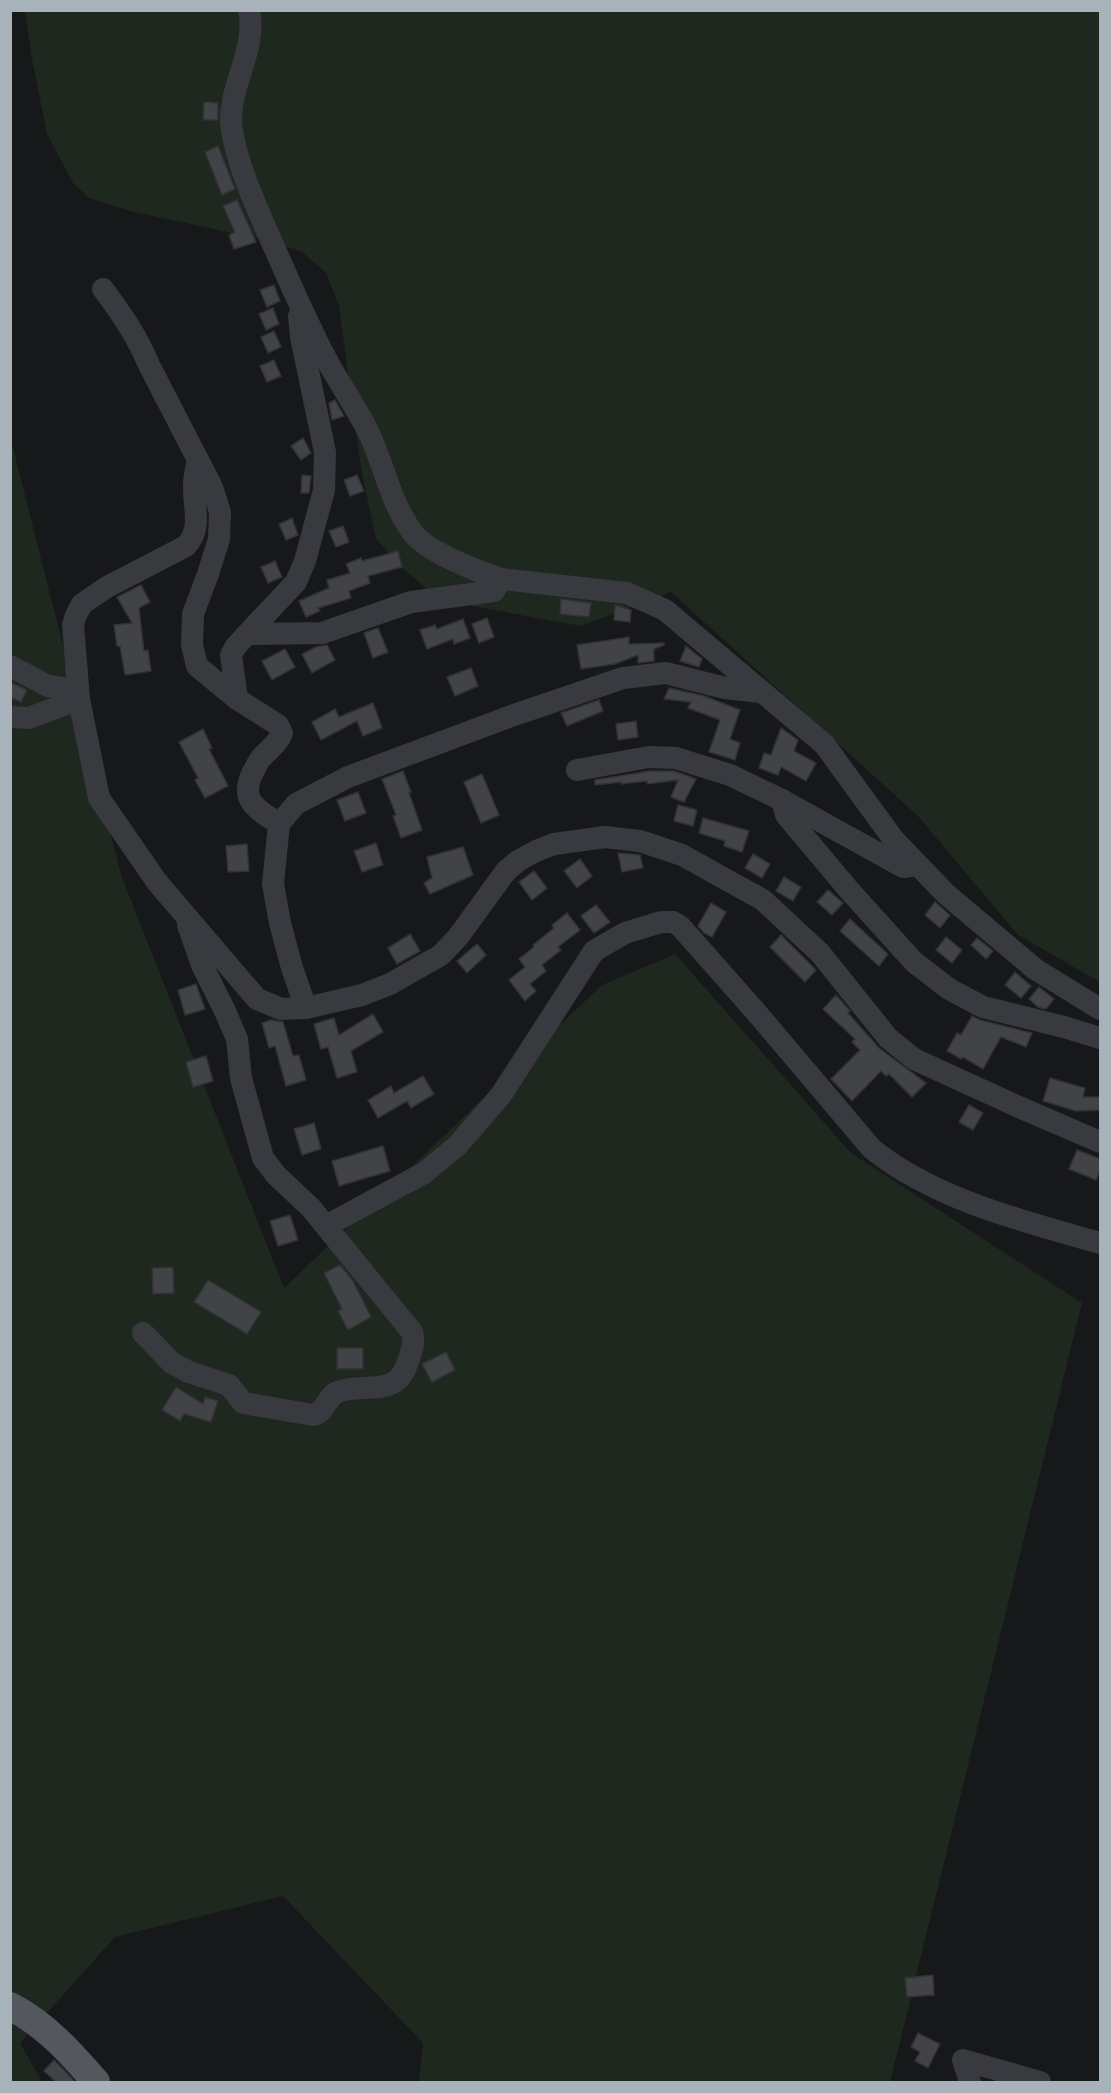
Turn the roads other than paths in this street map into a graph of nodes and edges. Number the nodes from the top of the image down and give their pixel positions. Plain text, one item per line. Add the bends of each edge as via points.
1 (249, 10) edge
2 (103, 289) dead end
3 (298, 302) junction
4 (198, 460) junction
5 (501, 579) junction
6 (248, 634) junction
7 (10, 666) edge
8 (760, 692) junction
9 (79, 695) junction
10 (237, 699) junction
11 (10, 717) edge
12 (577, 770) dead end
13 (782, 800) junction
14 (279, 824) junction
15 (917, 865) junction
16 (185, 915) junction
17 (306, 1008) junction
18 (1101, 1009) edge
19 (1101, 1038) edge
20 (1101, 1142) edge
21 (326, 1226) junction
22 (1101, 1243) edge
23 (143, 1333) dead end
24 (10, 2006) edge
25 (96, 2082) edge
26 (970, 2082) edge
27 (1040, 2082) edge

1 - 3 street via 249,45 231,111 232,130 258,211
2 - 4 street via 141,344
3 - 5 street via 367,429 414,535 434,549
3 - 6 street via 301,337 324,452 324,490 296,582
4 - 9 street via 194,538 186,546 107,587 82,604 76,615 73,625
4 - 10 street via 220,512 219,539 193,614 192,645 197,666
5 - 6 street via 494,591 411,602 322,633
5 - 8 street via 627,593 665,610
6 - 10 street via 231,655
7 - 9 street via 48,686
8 - 14 street via 725,688 666,673 623,678 348,777 296,804
8 - 15 street via 824,744 894,840
9 - 11 street via 29,718
9 - 16 street via 99,798 157,882
10 - 14 street via 278,725 282,733 260,760 248,784 248,797 254,806
12 - 13 street via 649,758 676,758 730,775
13 - 15 street via 903,867
13 - 19 street via 786,815 849,890 914,962 949,989 983,1007
14 - 17 street via 273,884 280,923
15 - 18 street via 1035,969
16 - 17 street via 258,999 281,1009
16 - 21 street via 202,965 237,1040 241,1078 263,1158
17 - 20 street via 362,995 441,955 506,871 536,851 554,844 605,837 639,841 682,855 763,900 820,952 888,1038 914,1059
21 - 22 street via 423,1173 457,1146 501,1095 594,951 625,933 673,922 756,1012 872,1149 893,1166 1006,1215
21 - 23 street via 412,1332 413,1346 405,1374 395,1383 339,1392 313,1415 249,1405 229,1385 172,1363
24 - 25 main road via 53,2034
26 - 27 street via 963,2060

